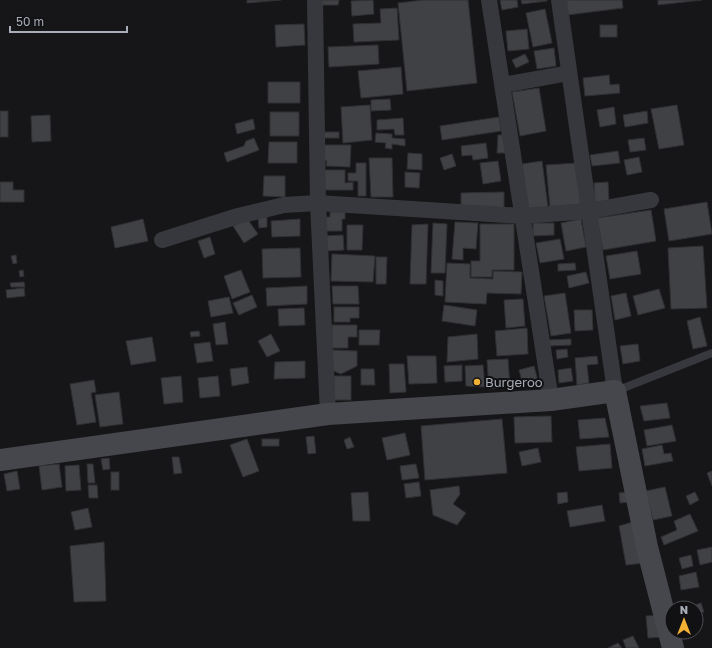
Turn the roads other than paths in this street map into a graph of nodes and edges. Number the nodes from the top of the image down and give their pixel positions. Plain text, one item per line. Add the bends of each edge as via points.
1 (315, 0) edge
2 (489, 0) edge
3 (559, 0) edge
4 (569, 73) junction
5 (503, 85) junction
6 (652, 200) dead end
7 (318, 203) junction
8 (588, 211) junction
9 (522, 216) junction
10 (162, 240) dead end
11 (712, 353) edge
12 (615, 391) junction
13 (551, 400) junction
14 (328, 414) junction
15 (0, 460) edge
16 (673, 648) edge

1 - 7 street
2 - 5 street
3 - 4 street
4 - 5 street
4 - 8 street
5 - 9 street
6 - 8 street
7 - 9 street
7 - 10 street via 284,205 238,216
7 - 14 street
8 - 9 street
8 - 12 street
9 - 13 street
11 - 12 lane
12 - 13 main road
12 - 16 main road via 647,547
13 - 14 main road
14 - 15 main road

